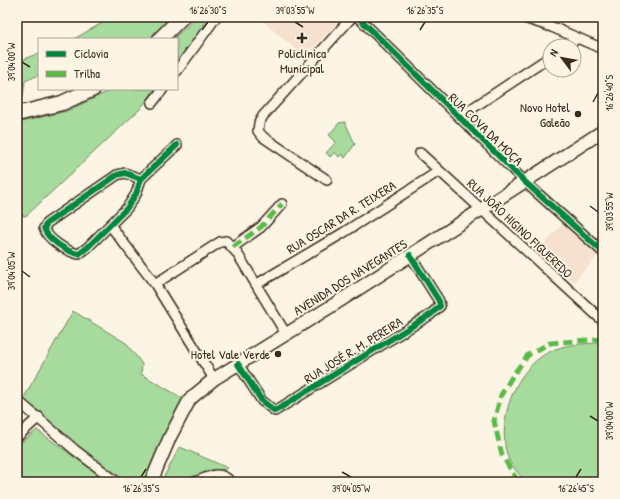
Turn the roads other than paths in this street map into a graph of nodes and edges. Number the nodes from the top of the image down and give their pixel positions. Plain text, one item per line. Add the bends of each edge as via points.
1 (182, 17) edge
2 (216, 17) edge
3 (352, 17) edge
4 (358, 17) edge
5 (521, 17) edge
6 (161, 38) edge
7 (578, 38) edge
8 (582, 40) edge
9 (603, 49) edge
10 (542, 62) edge
11 (178, 70) edge
12 (91, 90) edge
13 (162, 90) edge
14 (152, 103) dead end
15 (17, 114) edge
16 (459, 117) junction
17 (603, 131) edge
18 (177, 145) dead end
19 (420, 153) dead end
20 (439, 171) junction
21 (141, 179) junction
22 (327, 180) dead end
23 (525, 182) junction
24 (282, 204) dead end
25 (480, 209) junction
26 (110, 225) junction
27 (233, 247) junction
28 (603, 252) edge
29 (410, 256) junction
30 (155, 284) junction
31 (257, 284) junction
32 (603, 321) edge
33 (286, 334) junction
34 (238, 364) junction
35 (214, 379) junction
36 (17, 400) edge
37 (38, 417) junction
38 (17, 437) edge
39 (117, 482) edge
40 (151, 482) edge
41 (195, 482) edge
42 (231, 482) edge

1 - 6 main road
2 - 11 street
3 - 22 street via 259,123 258,131 263,137
4 - 16 street, RUA COVA DA MOÇA
5 - 7 street
8 - 9 street
10 - 16 street
12 - 15 main road via 62,103
13 - 14 street
16 - 23 street, RUA COVA DA MOÇA
17 - 23 main road, AVENIDA DOS NAVEGANTES
18 - 21 street
19 - 20 street, RUA JOÃO HIGINO FIGUEREDO
20 - 25 street, RUA JOÃO HIGINO FIGUEREDO
20 - 31 street, RUA OSCAR DA R. TEIXERA via 343,233
21 - 26 street via 136,194 127,208
21 - 26 street via 125,173 117,175 50,221 44,228 62,247 79,254
23 - 25 main road, AVENIDA DOS NAVEGANTES
23 - 28 street, RUA COVA DA MOÇA
24 - 27 street via 261,227
25 - 29 main road, AVENIDA DOS NAVEGANTES
25 - 32 street, RUA JOÃO HIGINO FIGUEREDO
26 - 30 street
27 - 30 street via 226,241 220,242
27 - 31 street
29 - 33 main road, AVENIDA DOS NAVEGANTES
29 - 34 street, RUA JOSÉ R. M. PEREIRA via 439,301 440,306 430,315 275,411 262,401
30 - 35 street
31 - 33 street
33 - 34 main road, AVENIDA DOS NAVEGANTES
34 - 35 main road, AVENIDA DOS NAVEGANTES
35 - 40 main road, AVENIDA DOS NAVEGANTES via 190,399
36 - 37 street
37 - 38 street
37 - 39 street
41 - 42 street via 220,474 225,475

